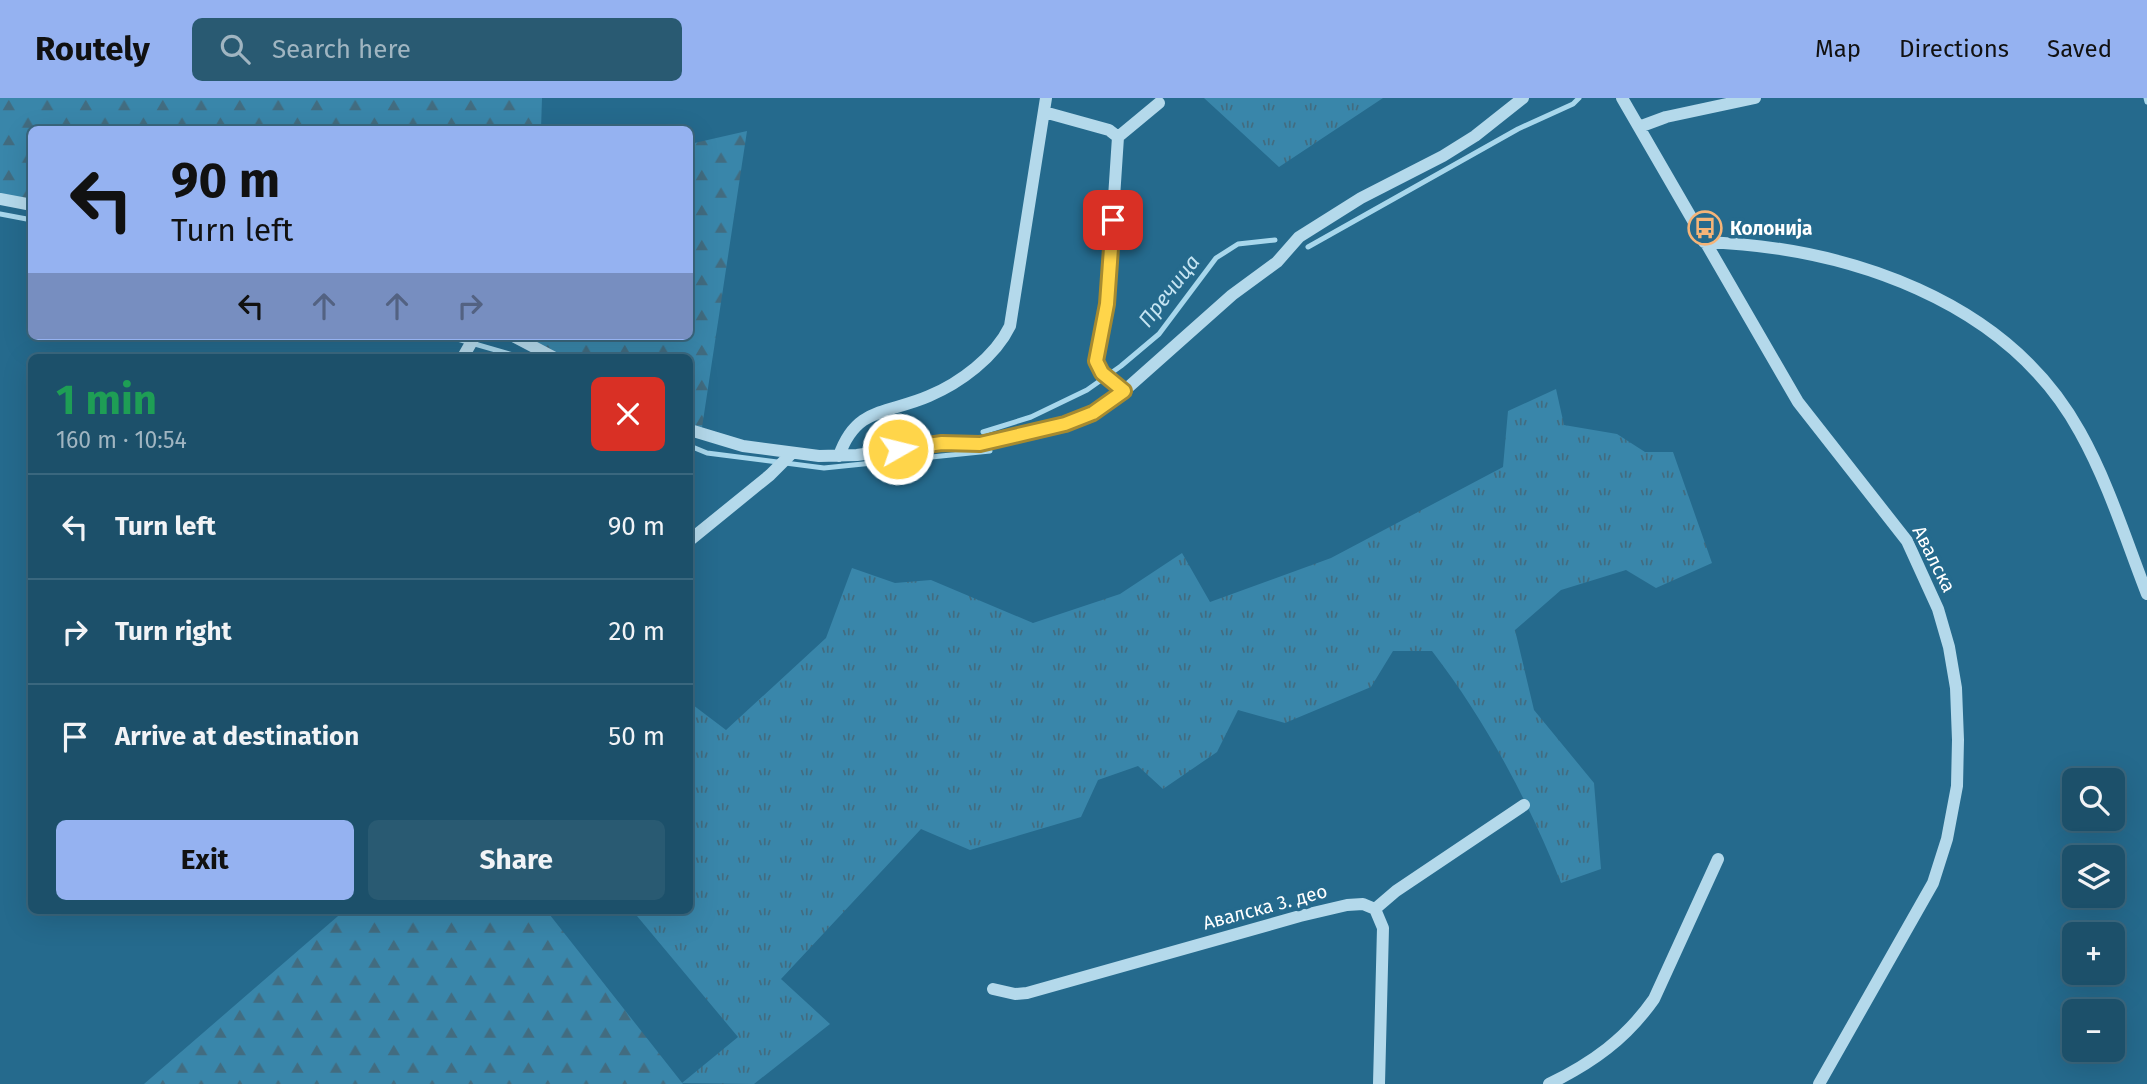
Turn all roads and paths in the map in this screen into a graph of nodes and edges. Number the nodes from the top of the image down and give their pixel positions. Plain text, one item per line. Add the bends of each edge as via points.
1 (1046, 98) edge
2 (1523, 98) edge
3 (1622, 98) edge
4 (1755, 98) edge
5 (1159, 103) dead end
6 (1044, 112) junction
7 (1639, 127) junction
8 (1118, 137) junction
9 (0, 199) edge
10 (28, 204) edge
11 (1704, 242) junction
12 (521, 340) edge
13 (548, 354) edge
14 (1124, 391) junction
15 (693, 431) edge
16 (790, 455) junction
17 (839, 456) junction
18 (693, 538) edge
19 (2147, 594) edge
20 (1524, 805) dead end
21 (1718, 859) dead end
22 (1375, 909) junction
23 (993, 989) dead end
24 (1378, 1084) edge
25 (1549, 1084) edge
26 (1819, 1084) edge

1 - 6 street
2 - 14 street via 1443,156 1360,198 1299,237 1277,262 1232,295
3 - 7 street, Авалска
4 - 7 street
5 - 8 street
6 - 8 street via 1109,130
6 - 17 street via 1010,326 1001,345 929,396 864,418 846,436
7 - 11 street, Авалска
8 - 14 street via 1107,304 1096,361 1102,373
9 - 10 street
11 - 19 street via 1738,243 1868,270 1947,304 1996,334 2024,357 2080,431
11 - 26 street, Авалска via 1798,402 1907,541 1938,609 1956,688 1957,786 1933,883
12 - 13 street
14 - 17 street via 1093,413 1065,424 980,444 942,443
15 - 16 street
16 - 17 street
16 - 18 street
20 - 22 street
21 - 25 street via 1642,1017 1621,1040
22 - 23 street, Авалска 3. део via 1347,905 1027,993
22 - 24 street via 1382,928

